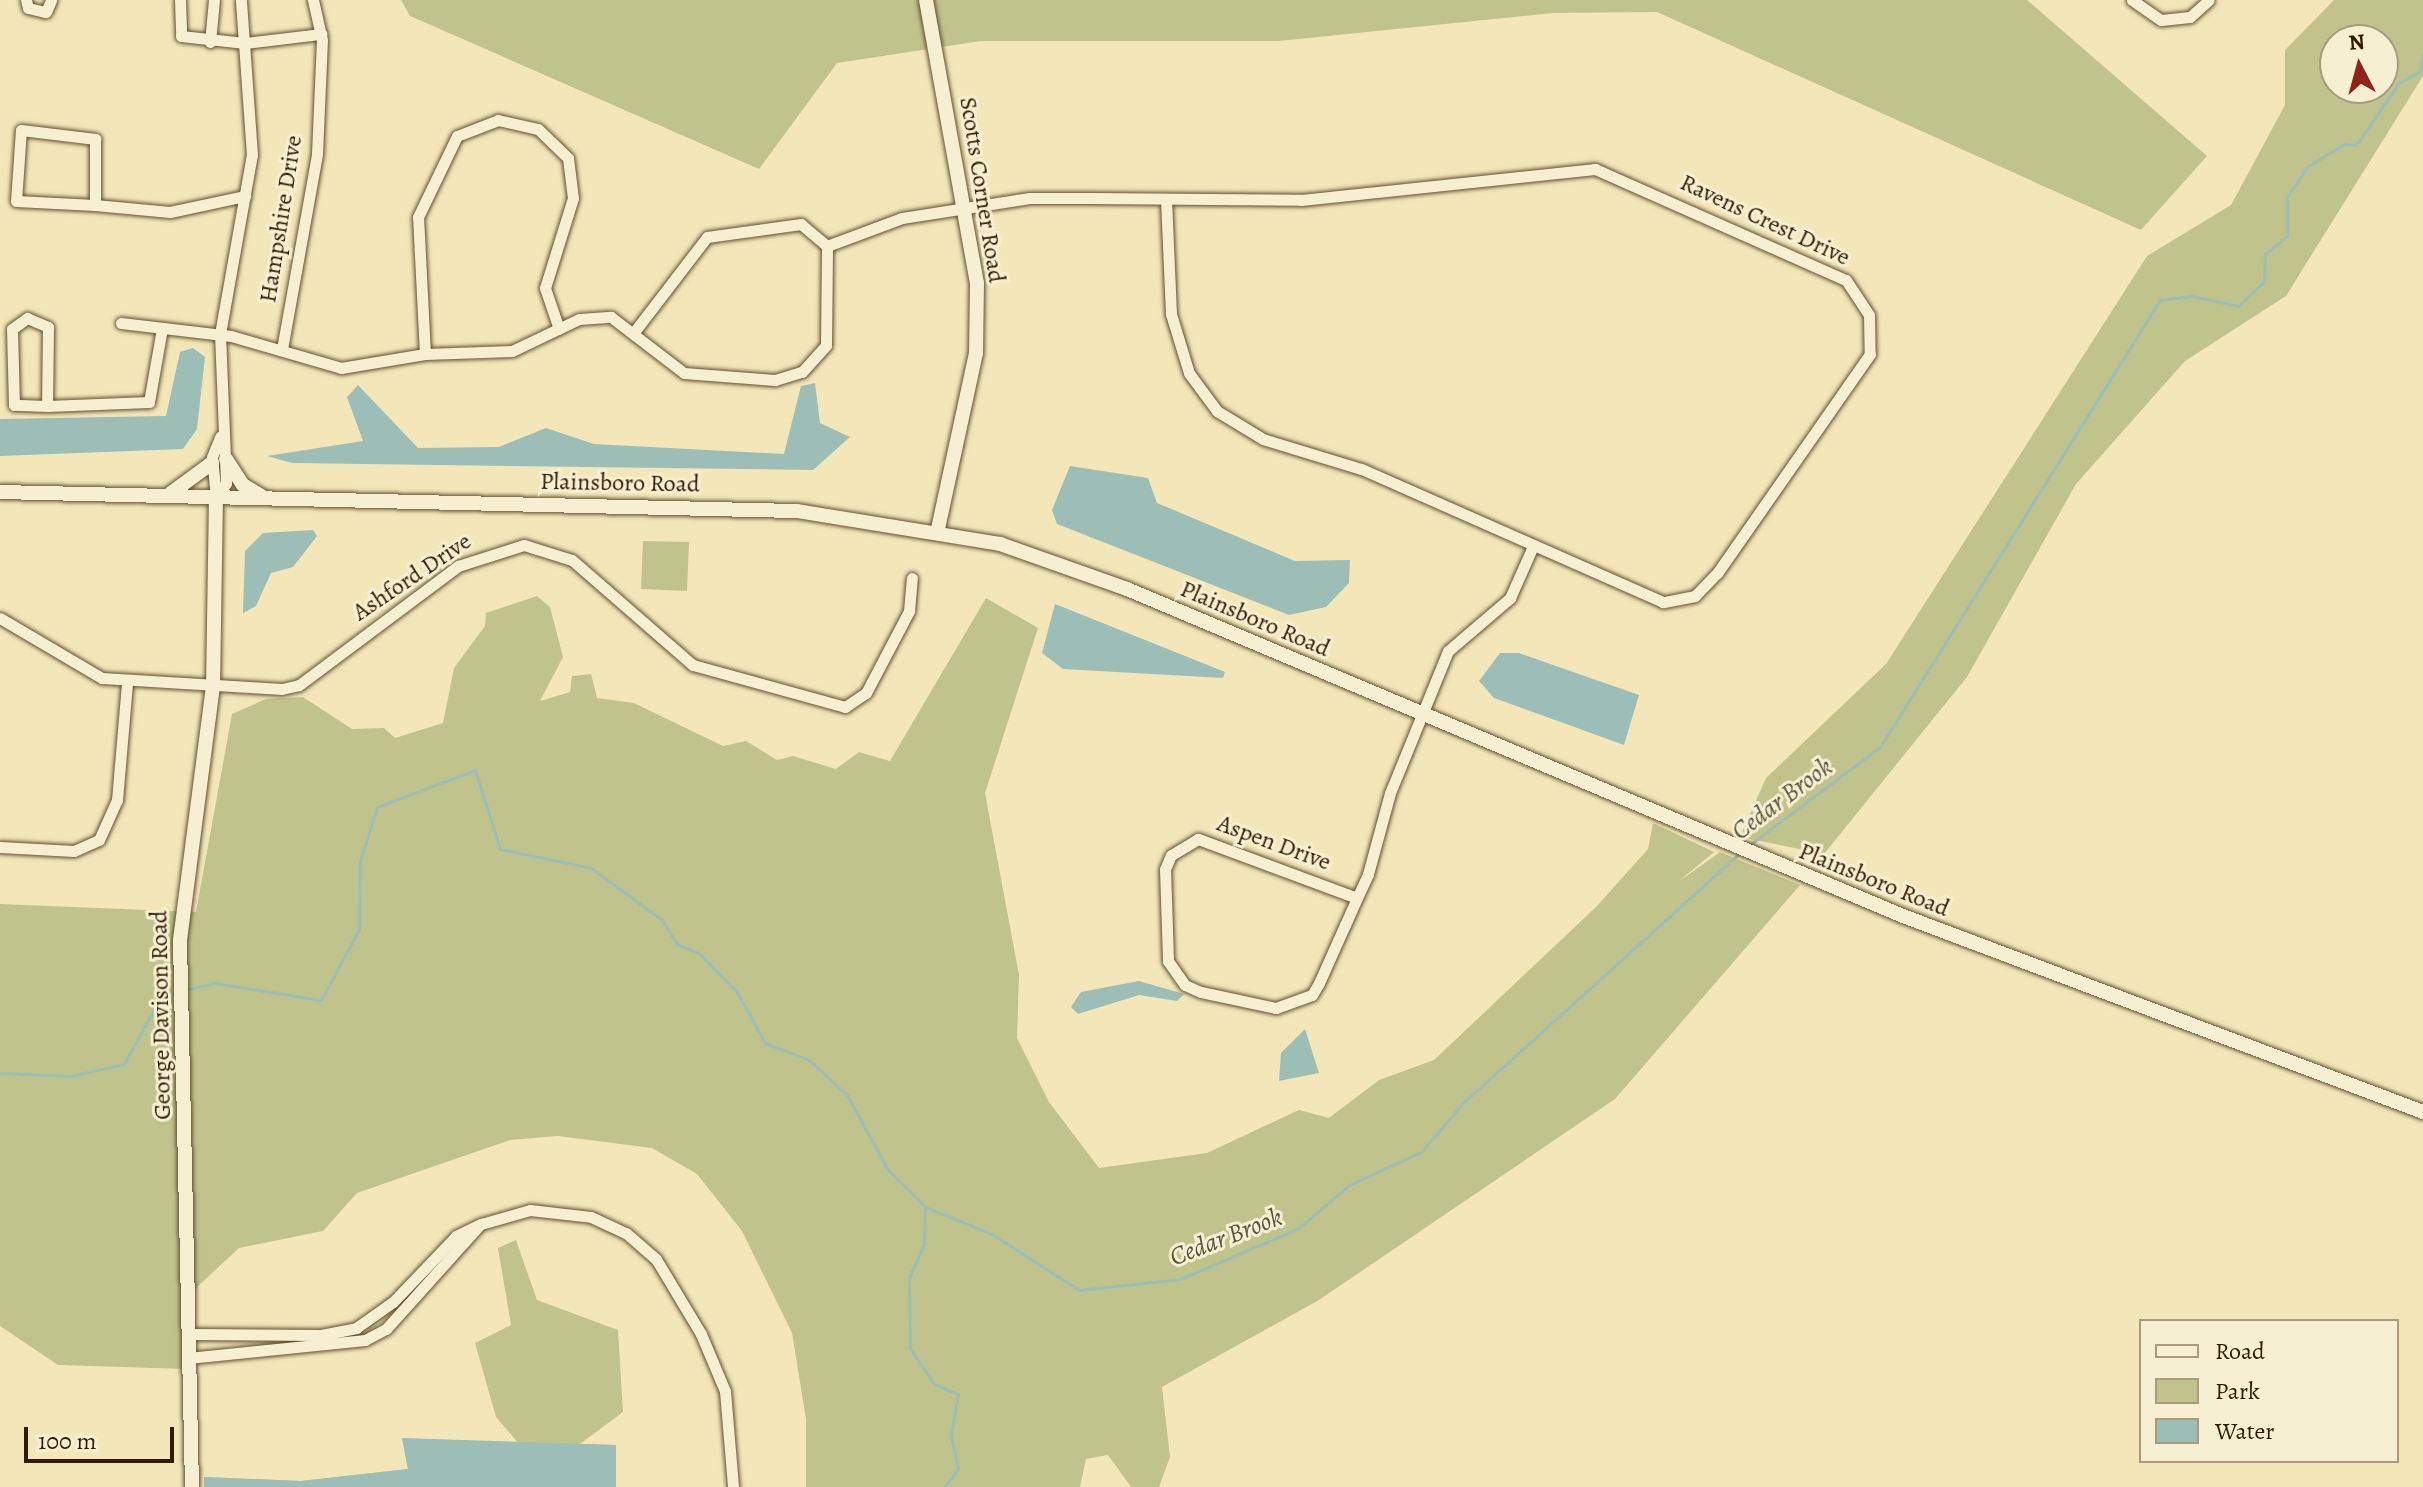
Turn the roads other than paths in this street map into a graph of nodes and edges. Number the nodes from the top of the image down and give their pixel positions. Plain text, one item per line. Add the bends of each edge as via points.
1 (26, 0) edge
2 (51, 0) edge
3 (180, 0) edge
4 (214, 0) edge
5 (241, 0) edge
6 (313, 0) edge
7 (926, 0) edge
8 (2132, 0) edge
9 (2209, 0) edge
10 (321, 34) junction
11 (210, 42) junction
12 (245, 43) junction
13 (245, 196) junction
14 (1166, 199) junction
15 (95, 205) junction
16 (967, 206) junction
17 (827, 246) junction
18 (121, 323) dead end
19 (162, 328) junction
20 (559, 329) junction
21 (635, 331) junction
22 (220, 334) junction
23 (282, 349) junction
24 (425, 354) junction
25 (47, 406) junction
26 (219, 461) junction
27 (0, 492) edge
28 (164, 495) junction
29 (216, 497) junction
30 (265, 498) junction
31 (938, 529) junction
32 (1533, 546) junction
33 (912, 578) dead end
34 (0, 618) edge
35 (127, 683) junction
36 (213, 687) junction
37 (1421, 714) junction
38 (0, 847) edge
39 (1357, 898) junction
40 (2423, 1112) edge
41 (481, 1224) junction
42 (404, 1292) junction
43 (414, 1300) junction
44 (192, 1334) junction
45 (298, 1336) junction
46 (299, 1350) junction
47 (188, 1358) junction
48 (192, 1487) edge
49 (733, 1487) edge

1 - 2 street via 28,8 46,12
3 - 11 street via 178,35
4 - 11 street
5 - 12 street
6 - 10 street, Hampshire Drive
7 - 16 street, Scotts Corner Road
8 - 9 street via 2161,20 2190,17
10 - 12 street
10 - 23 street, Hampshire Drive via 317,154
11 - 12 street
12 - 13 street via 252,155
13 - 15 street via 170,212
13 - 22 street
14 - 16 street, Ravens Crest Drive
14 - 32 street, Ravens Crest Drive via 1171,314 1189,373 1217,411 1263,439 1361,469
14 - 32 street, Ravens Crest Drive via 1301,200 1595,169 1833,272 1857,292 1871,327 1863,369 1695,596 1663,602
15 - 15 street via 16,201 21,130 95,139
16 - 17 street via 902,218
16 - 31 street, Scotts Corner Road via 977,283 976,353
17 - 21 street via 801,224 707,237
17 - 21 street via 826,345 789,378 698,378
18 - 19 street
19 - 22 street
19 - 25 street via 149,402
20 - 21 street via 594,316
20 - 24 street via 512,351
20 - 24 street via 545,288 573,198 568,158 538,129 485,122 457,136 418,217
22 - 23 street
22 - 26 street
23 - 24 street via 341,368
25 - 25 street via 14,405 12,329 27,318 48,327
26 - 28 street
26 - 29 street via 226,483
26 - 30 street
27 - 28 street, Plainsboro Road
28 - 29 street, Plainsboro Road
29 - 30 street, Plainsboro Road
29 - 36 street, George Davison Road
30 - 31 street, Plainsboro Road via 797,511
31 - 37 street, Plainsboro Road via 1076,569
32 - 37 street via 1510,598 1448,651
33 - 36 street, Ashford Drive via 909,611 861,701 837,706 749,683 676,656 572,560 524,545 458,566 299,685
34 - 35 street, Ashford Drive via 87,671
35 - 36 street, Ashford Drive
35 - 38 street via 117,800 99,840 74,851
36 - 44 street, George Davison Road via 182,895 179,977
37 - 39 street, Aspen Drive
37 - 40 street, Plainsboro Road via 1750,852
39 - 39 street, Aspen Drive via 1302,1003 1276,1008 1201,992 1185,985 1168,961 1165,869 1171,855 1198,839
41 - 42 street via 456,1236
41 - 43 street
41 - 49 street via 530,1210 573,1212 611,1224 656,1259 725,1391
42 - 43 street
42 - 45 street via 356,1328
43 - 46 street via 365,1340
44 - 45 street
44 - 47 street, George Davison Road
45 - 46 street
46 - 47 street
47 - 48 street, George Davison Road

